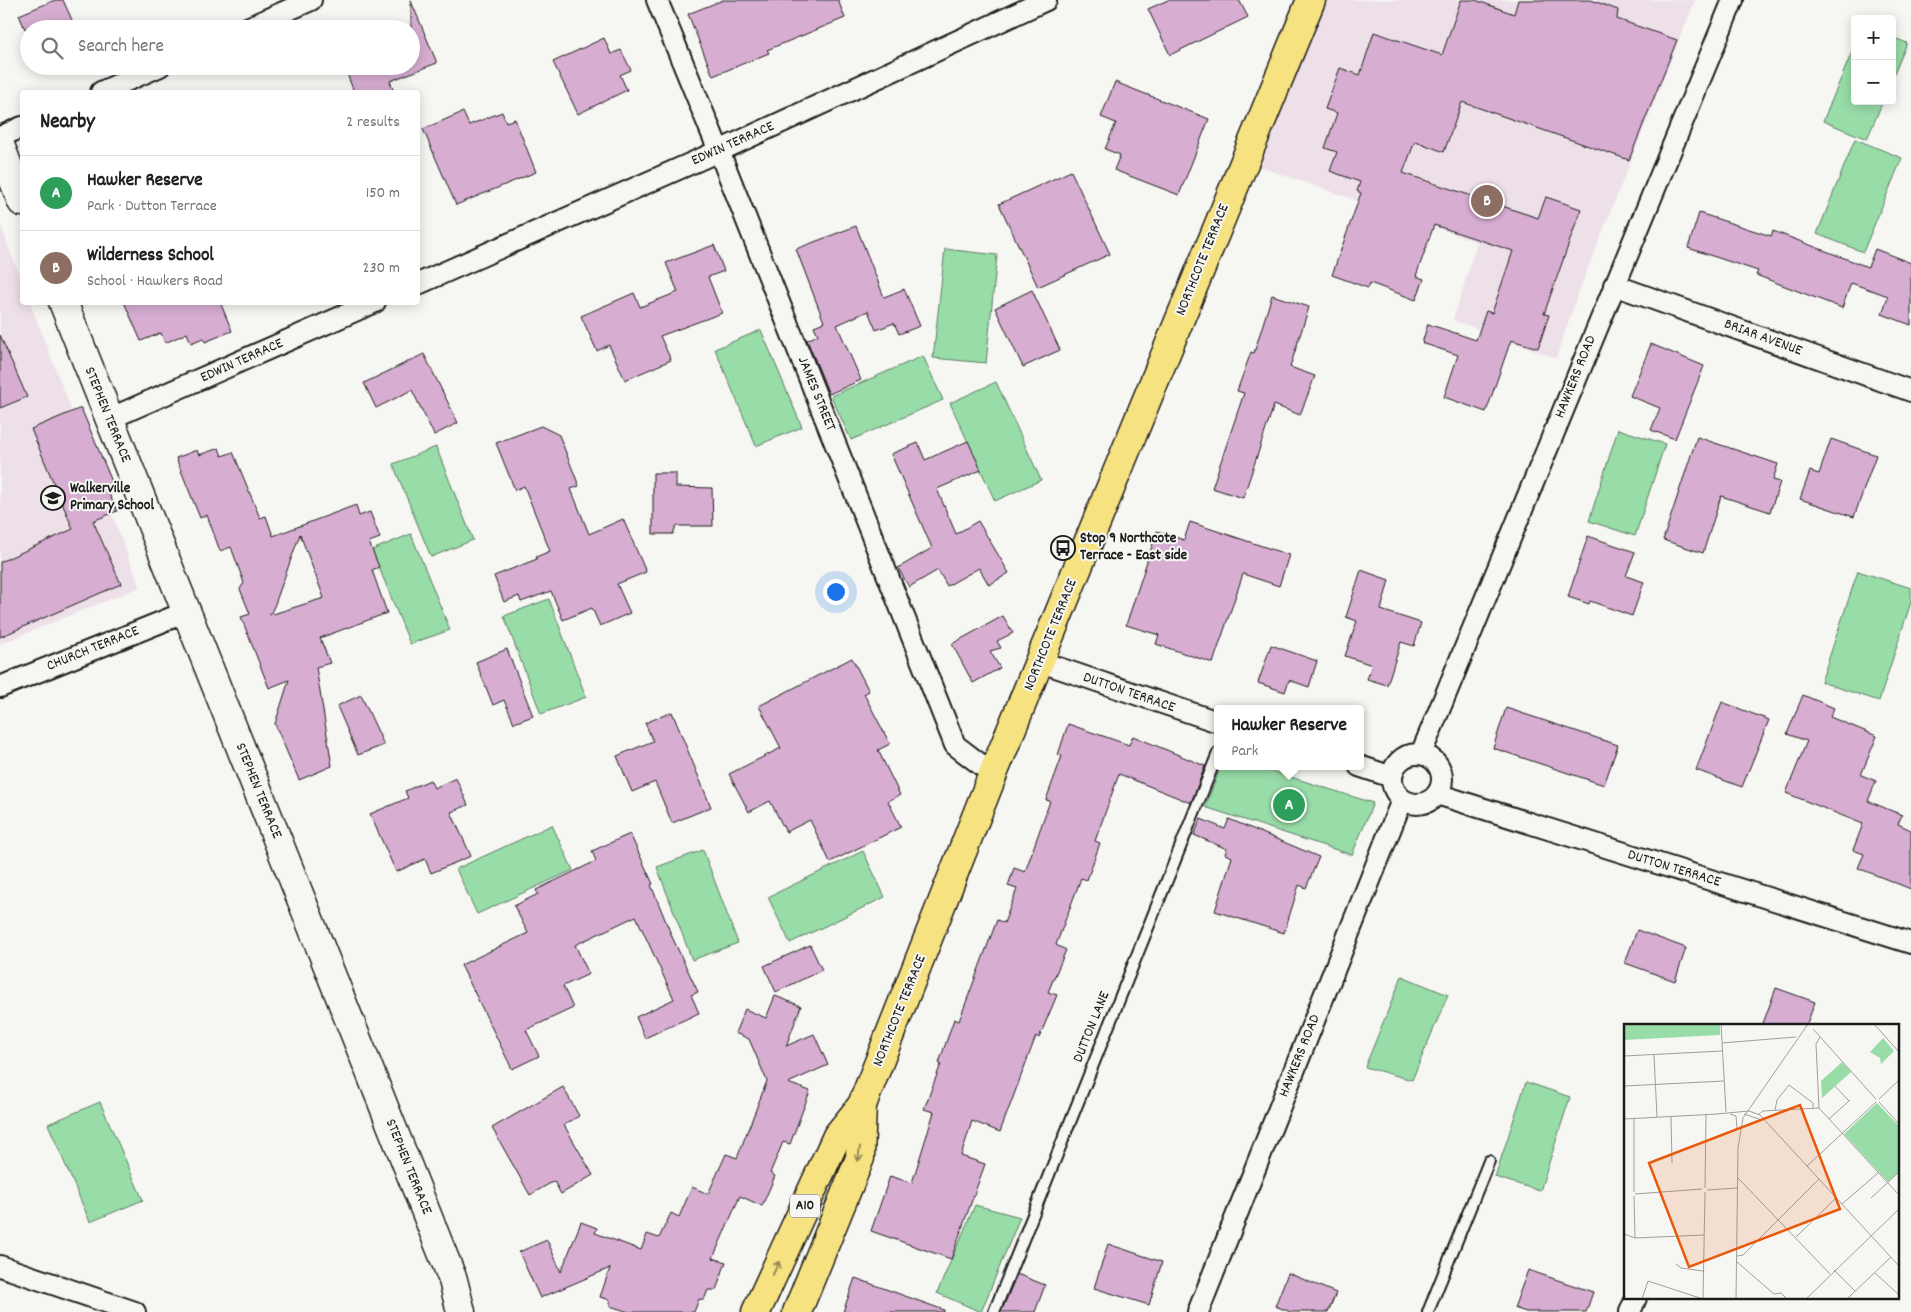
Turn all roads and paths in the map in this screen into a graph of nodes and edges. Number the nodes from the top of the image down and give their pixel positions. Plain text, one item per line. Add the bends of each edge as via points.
1 (311, 0) edge
2 (657, 0) edge
3 (1046, 0) edge
4 (1311, 0) edge
5 (1732, 0) edge
6 (265, 20) edge
7 (140, 75) edge
8 (106, 90) edge
9 (20, 128) edge
10 (0, 137) edge
11 (0, 146) edge
12 (719, 151) junction
13 (20, 197) edge
14 (420, 283) edge
15 (1614, 285) junction
16 (64, 305) edge
17 (369, 305) edge
18 (1911, 391) edge
19 (109, 419) junction
20 (186, 612) junction
21 (1041, 662) junction
22 (0, 687) edge
23 (1214, 721) edge
24 (1421, 754) junction
25 (1214, 763) edge
26 (1364, 768) edge
27 (993, 774) junction
28 (1392, 777) junction
29 (1437, 794) junction
30 (1402, 800) junction
31 (1911, 943) edge
32 (862, 1105) junction
33 (1489, 1160) dead end
34 (0, 1266) edge
35 (453, 1280) junction
36 (1635, 1300) edge
37 (135, 1312) edge
38 (461, 1312) edge
39 (480, 1312) edge
40 (756, 1312) edge
41 (797, 1312) edge
42 (994, 1312) edge
43 (1198, 1312) edge
44 (1428, 1312) edge
45 (1630, 1312) edge

1 - 6 street
2 - 12 street, JAMES STREET
3 - 12 street, EDWIN TERRACE
4 - 21 highway, NORTHCOTE TERRACE / A10
5 - 15 street, HAWKERS ROAD
7 - 8 street
9 - 10 street
11 - 13 main road
12 - 14 street, EDWIN TERRACE
12 - 27 street, JAMES STREET via 956,745
15 - 18 street, BRIAR AVENUE
15 - 24 street, HAWKERS ROAD
16 - 19 main road, STEPHEN TERRACE
17 - 19 street, EDWIN TERRACE
19 - 20 main road, STEPHEN TERRACE
20 - 22 street, CHURCH TERRACE
20 - 35 main road, STEPHEN TERRACE
21 - 23 street, DUTTON TERRACE
21 - 27 highway, NORTHCOTE TERRACE / A10
24 - 28 street via 1405,757 1394,769
24 - 29 street via 1429,757 1441,770 1443,778
25 - 42 lane, DUTTON LANE
26 - 28 street
27 - 32 highway, NORTHCOTE TERRACE / A10
28 - 30 street via 1392,785
29 - 30 street via 1432,800 1417,805
29 - 31 street, DUTTON TERRACE
30 - 43 street, HAWKERS ROAD
40 -> 32 highway, NORTHCOTE TERRACE / A10 via 837,1136
32 -> 41 highway, NORTHCOTE TERRACE / A10 via 860,1158
33 - 44 lane
34 - 37 street
35 - 38 main road, STEPHEN TERRACE
35 - 39 main road, STEPHEN TERRACE
36 - 45 street

